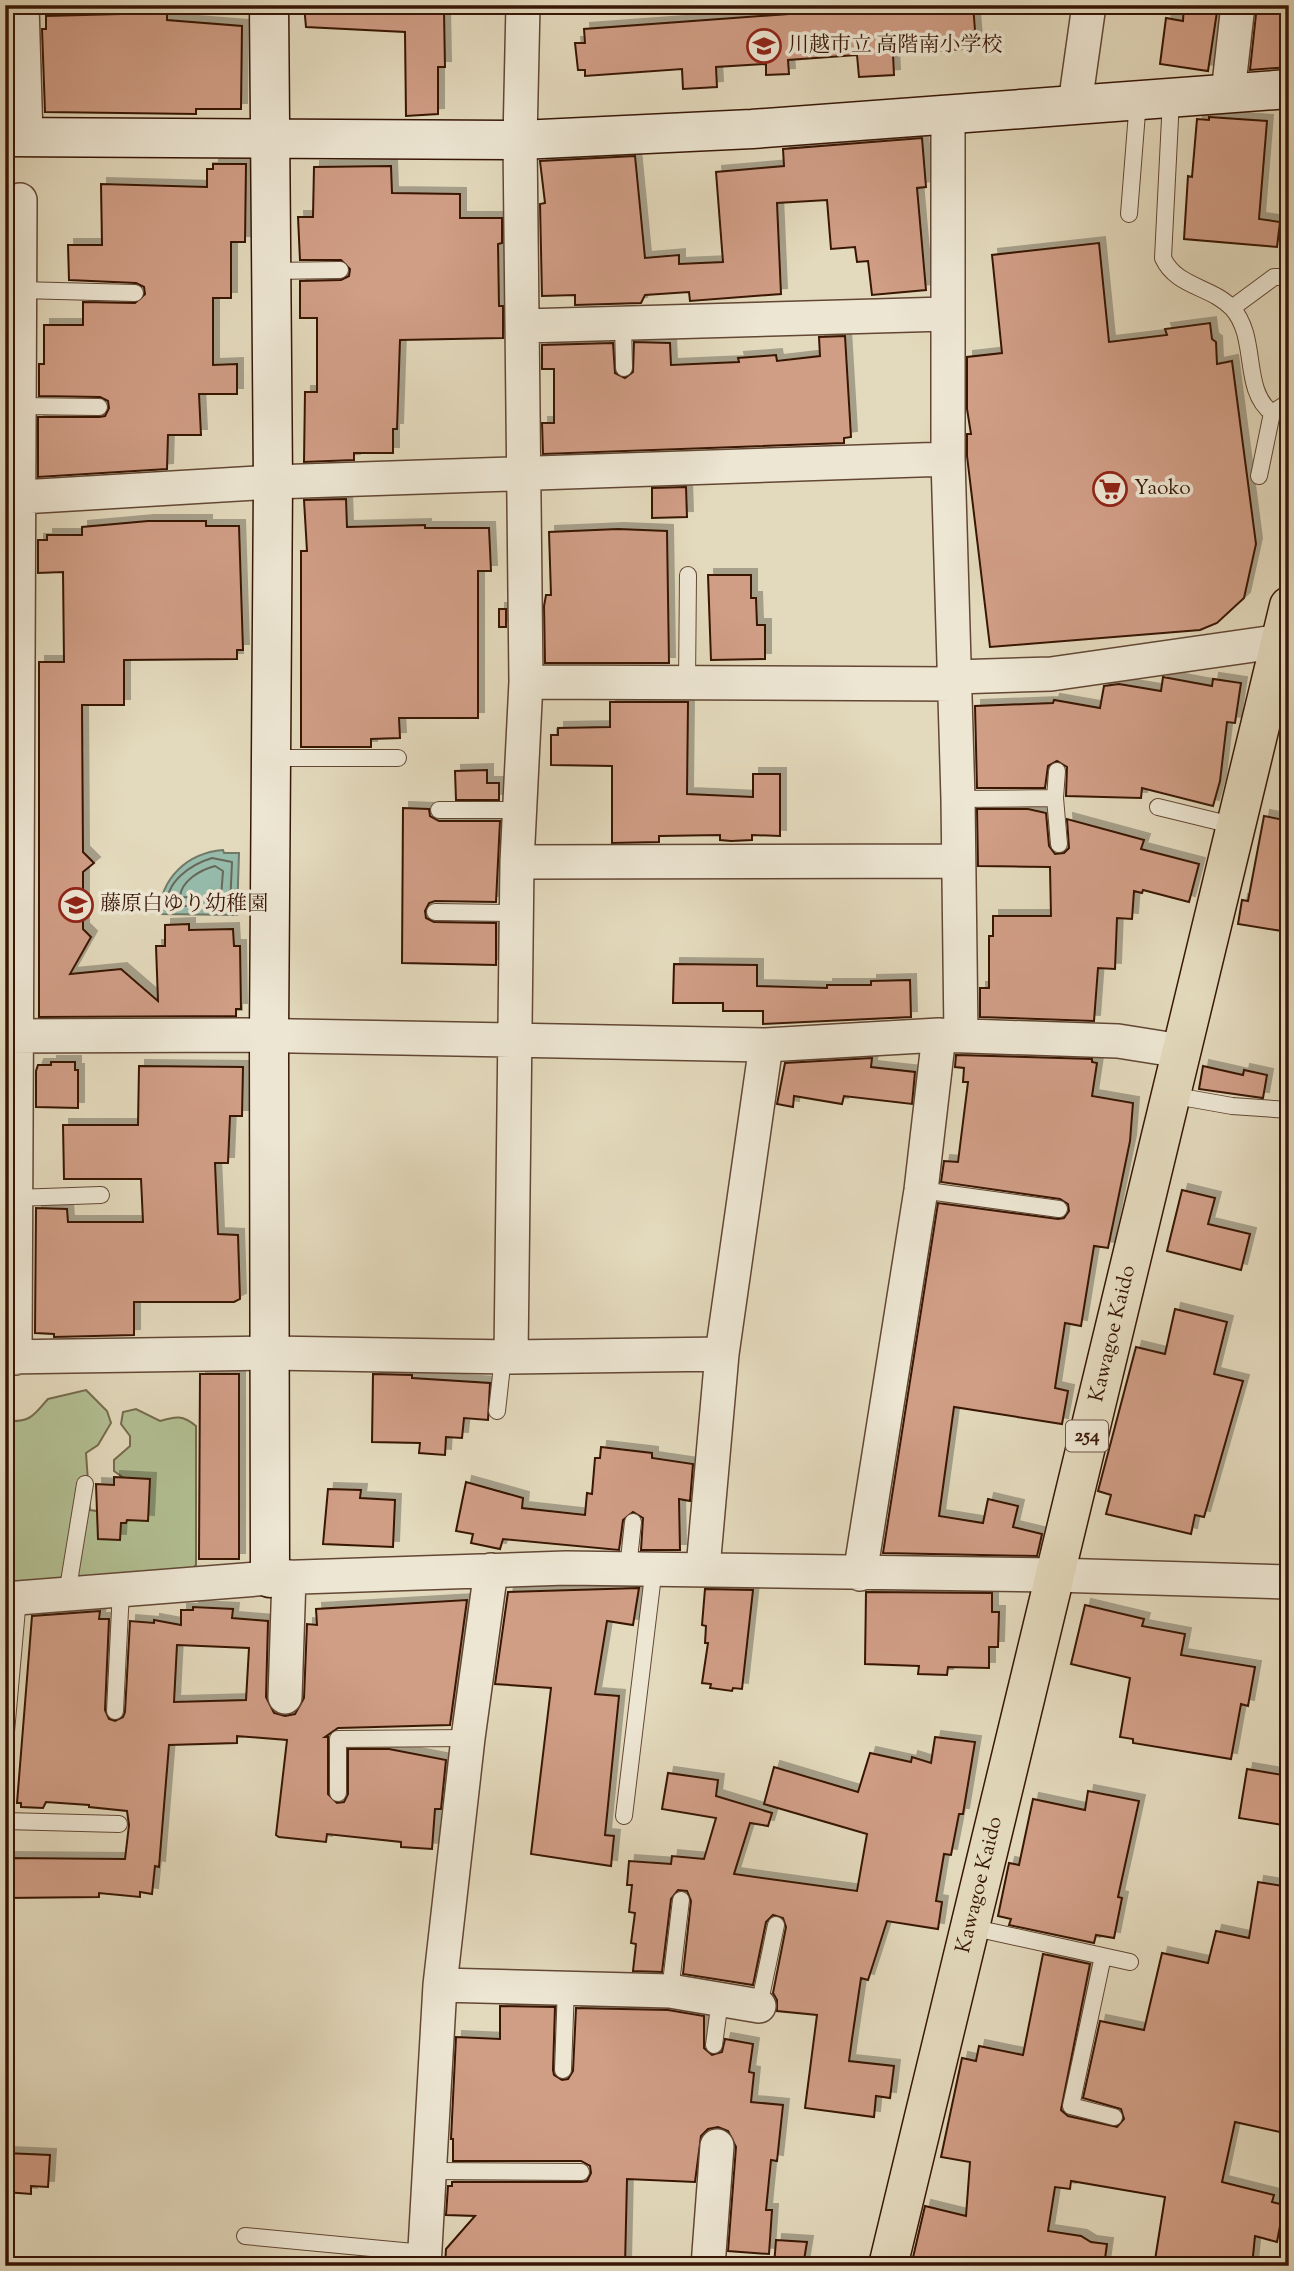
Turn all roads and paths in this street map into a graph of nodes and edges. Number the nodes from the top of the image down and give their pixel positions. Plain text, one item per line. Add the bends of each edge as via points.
1 (22, 5) edge
2 (269, 5) edge
3 (523, 5) edge
4 (1089, 5) edge
5 (1238, 5) edge
6 (1289, 89) edge
7 (1228, 93) junction
8 (1154, 99) junction
9 (1074, 104) junction
10 (948, 115) junction
11 (16, 137) edge
12 (268, 138) junction
13 (520, 140) junction
14 (20, 200) dead end
15 (1129, 214) dead end
16 (340, 270) dead end
17 (270, 271) junction
18 (1289, 277) edge
19 (20, 290) junction
20 (135, 293) dead end
21 (1231, 308) junction
22 (946, 314) junction
23 (623, 323) junction
24 (524, 326) junction
25 (12, 349) edge
26 (624, 368) dead end
27 (1289, 402) edge
28 (19, 406) junction
29 (99, 407) dead end
30 (1272, 413) junction
31 (948, 459) junction
32 (525, 473) junction
33 (1259, 476) dead end
34 (273, 482) junction
35 (12, 498) edge
36 (688, 575) dead end
37 (1286, 629) edge
38 (955, 680) junction
39 (526, 682) junction
40 (687, 683) junction
41 (271, 758) junction
42 (398, 758) dead end
43 (1056, 771) dead end
44 (12, 786) edge
45 (1055, 798) junction
46 (958, 799) junction
47 (1158, 807) dead end
48 (439, 810) dead end
49 (520, 810) junction
50 (1236, 826) junction
51 (1059, 844) dead end
52 (957, 861) junction
53 (517, 862) junction
54 (435, 912) dead end
55 (517, 913) junction
56 (269, 1035) junction
57 (950, 1035) junction
58 (11, 1036) edge
59 (517, 1040) junction
60 (766, 1045) junction
61 (1181, 1051) junction
62 (1169, 1095) junction
63 (1289, 1110) edge
64 (921, 1190) junction
65 (101, 1195) dead end
66 (16, 1198) junction
67 (1059, 1209) dead end
68 (270, 1353) junction
69 (722, 1354) junction
70 (10, 1357) edge
71 (507, 1357) junction
72 (497, 1411) dead end
73 (85, 1484) dead end
74 (633, 1522) dead end
75 (641, 1568) junction
76 (703, 1568) junction
77 (491, 1570) junction
78 (860, 1574) junction
79 (1054, 1575) junction
80 (280, 1578) junction
81 (1289, 1582) edge
82 (121, 1590) junction
83 (66, 1594) junction
84 (12, 1599) edge
85 (285, 1697) dead end
86 (115, 1711) dead end
87 (468, 1738) junction
88 (5, 1743) edge
89 (338, 1793) dead end
90 (624, 1816) dead end
91 (5, 1821) edge
92 (119, 1824) dead end
93 (681, 1900) dead end
94 (776, 1925) dead end
95 (970, 1927) junction
96 (1104, 1956) junction
97 (1130, 1962) dead end
98 (440, 1985) junction
99 (566, 1986) junction
100 (670, 1991) junction
101 (720, 2000) junction
102 (759, 2006) joint
103 (714, 2045) dead end
104 (563, 2070) dead end
105 (1114, 2117) dead end
106 (717, 2146) dead end
107 (431, 2171) junction
108 (581, 2172) dead end
109 (245, 2236) dead end
110 (424, 2260) edge
111 (708, 2266) edge
112 (888, 2266) edge

1 - 11 street
2 - 12 street
3 - 13 street
4 - 9 street
5 - 7 street
6 - 7 street
7 - 8 street
8 - 9 street
8 - 15 lane
8 - 21 lane via 1163,258 1169,271
9 - 10 street
10 - 13 street
10 - 22 street
11 - 12 street
12 - 13 street
12 - 17 street
13 - 24 street
14 - 19 street
16 - 17 lane
17 - 34 street
18 - 21 lane via 1274,276
19 - 20 lane
19 - 25 street
21 - 30 lane via 1249,339 1261,404
22 - 23 street
22 - 31 street
23 - 24 street
23 - 26 lane
24 - 32 street
25 - 28 street
27 - 30 lane
28 - 29 lane
28 - 35 street
30 - 33 lane
31 - 32 street
31 - 38 street
32 - 34 street
32 - 39 street
34 - 35 street
34 - 41 street
35 - 44 street
36 - 40 lane
37 - 38 street via 1051,674
37 - 50 highway, Kawagoe Kaido / 254
38 - 40 street
38 - 46 street
39 - 40 street
39 - 49 street
41 - 42 lane
41 - 56 street
43 - 45 lane
44 - 58 street
45 - 46 lane
45 - 51 lane
46 - 52 street
47 - 50 lane
48 - 49 lane
49 - 53 street
50 - 61 highway, Kawagoe Kaido / 254
52 - 53 street
52 - 57 street
53 - 55 street
54 - 55 lane
55 - 59 street
56 - 58 street
56 - 59 street
56 - 68 street
57 - 60 street
57 - 61 street via 1118,1041
57 - 64 street
58 - 66 street
59 - 60 street
59 - 71 street
60 - 69 street
61 - 62 highway, Kawagoe Kaido / 254
62 - 63 lane
62 - 79 highway, Kawagoe Kaido / 254
64 - 67 lane
64 - 78 street
65 - 66 lane
66 - 70 street
68 - 70 street
68 - 71 street
68 - 80 street
69 - 71 street
69 - 76 street
71 - 72 lane
73 - 83 lane
74 - 75 lane
75 - 76 street
75 - 77 street
75 - 90 lane
76 - 78 street
77 - 80 street
77 - 87 street
78 - 79 street
79 - 81 street
79 - 95 highway, Kawagoe Kaido / 254
80 - 82 street
80 - 85 street
82 - 83 street
82 - 86 lane
83 - 84 street
84 - 88 lane
87 - 89 lane via 338,1740
87 - 98 street
91 - 92 lane
93 - 100 lane
94 - 102 lane
95 - 96 lane
95 - 112 highway, Kawagoe Kaido / 254
96 - 97 lane
96 - 105 lane via 1071,2106
98 - 99 street
98 - 107 street
99 - 100 street
99 - 104 lane
100 - 101 street
101 - 102 street
101 - 103 lane
106 - 111 street
107 - 108 lane
107 - 110 street
109 - 110 lane

